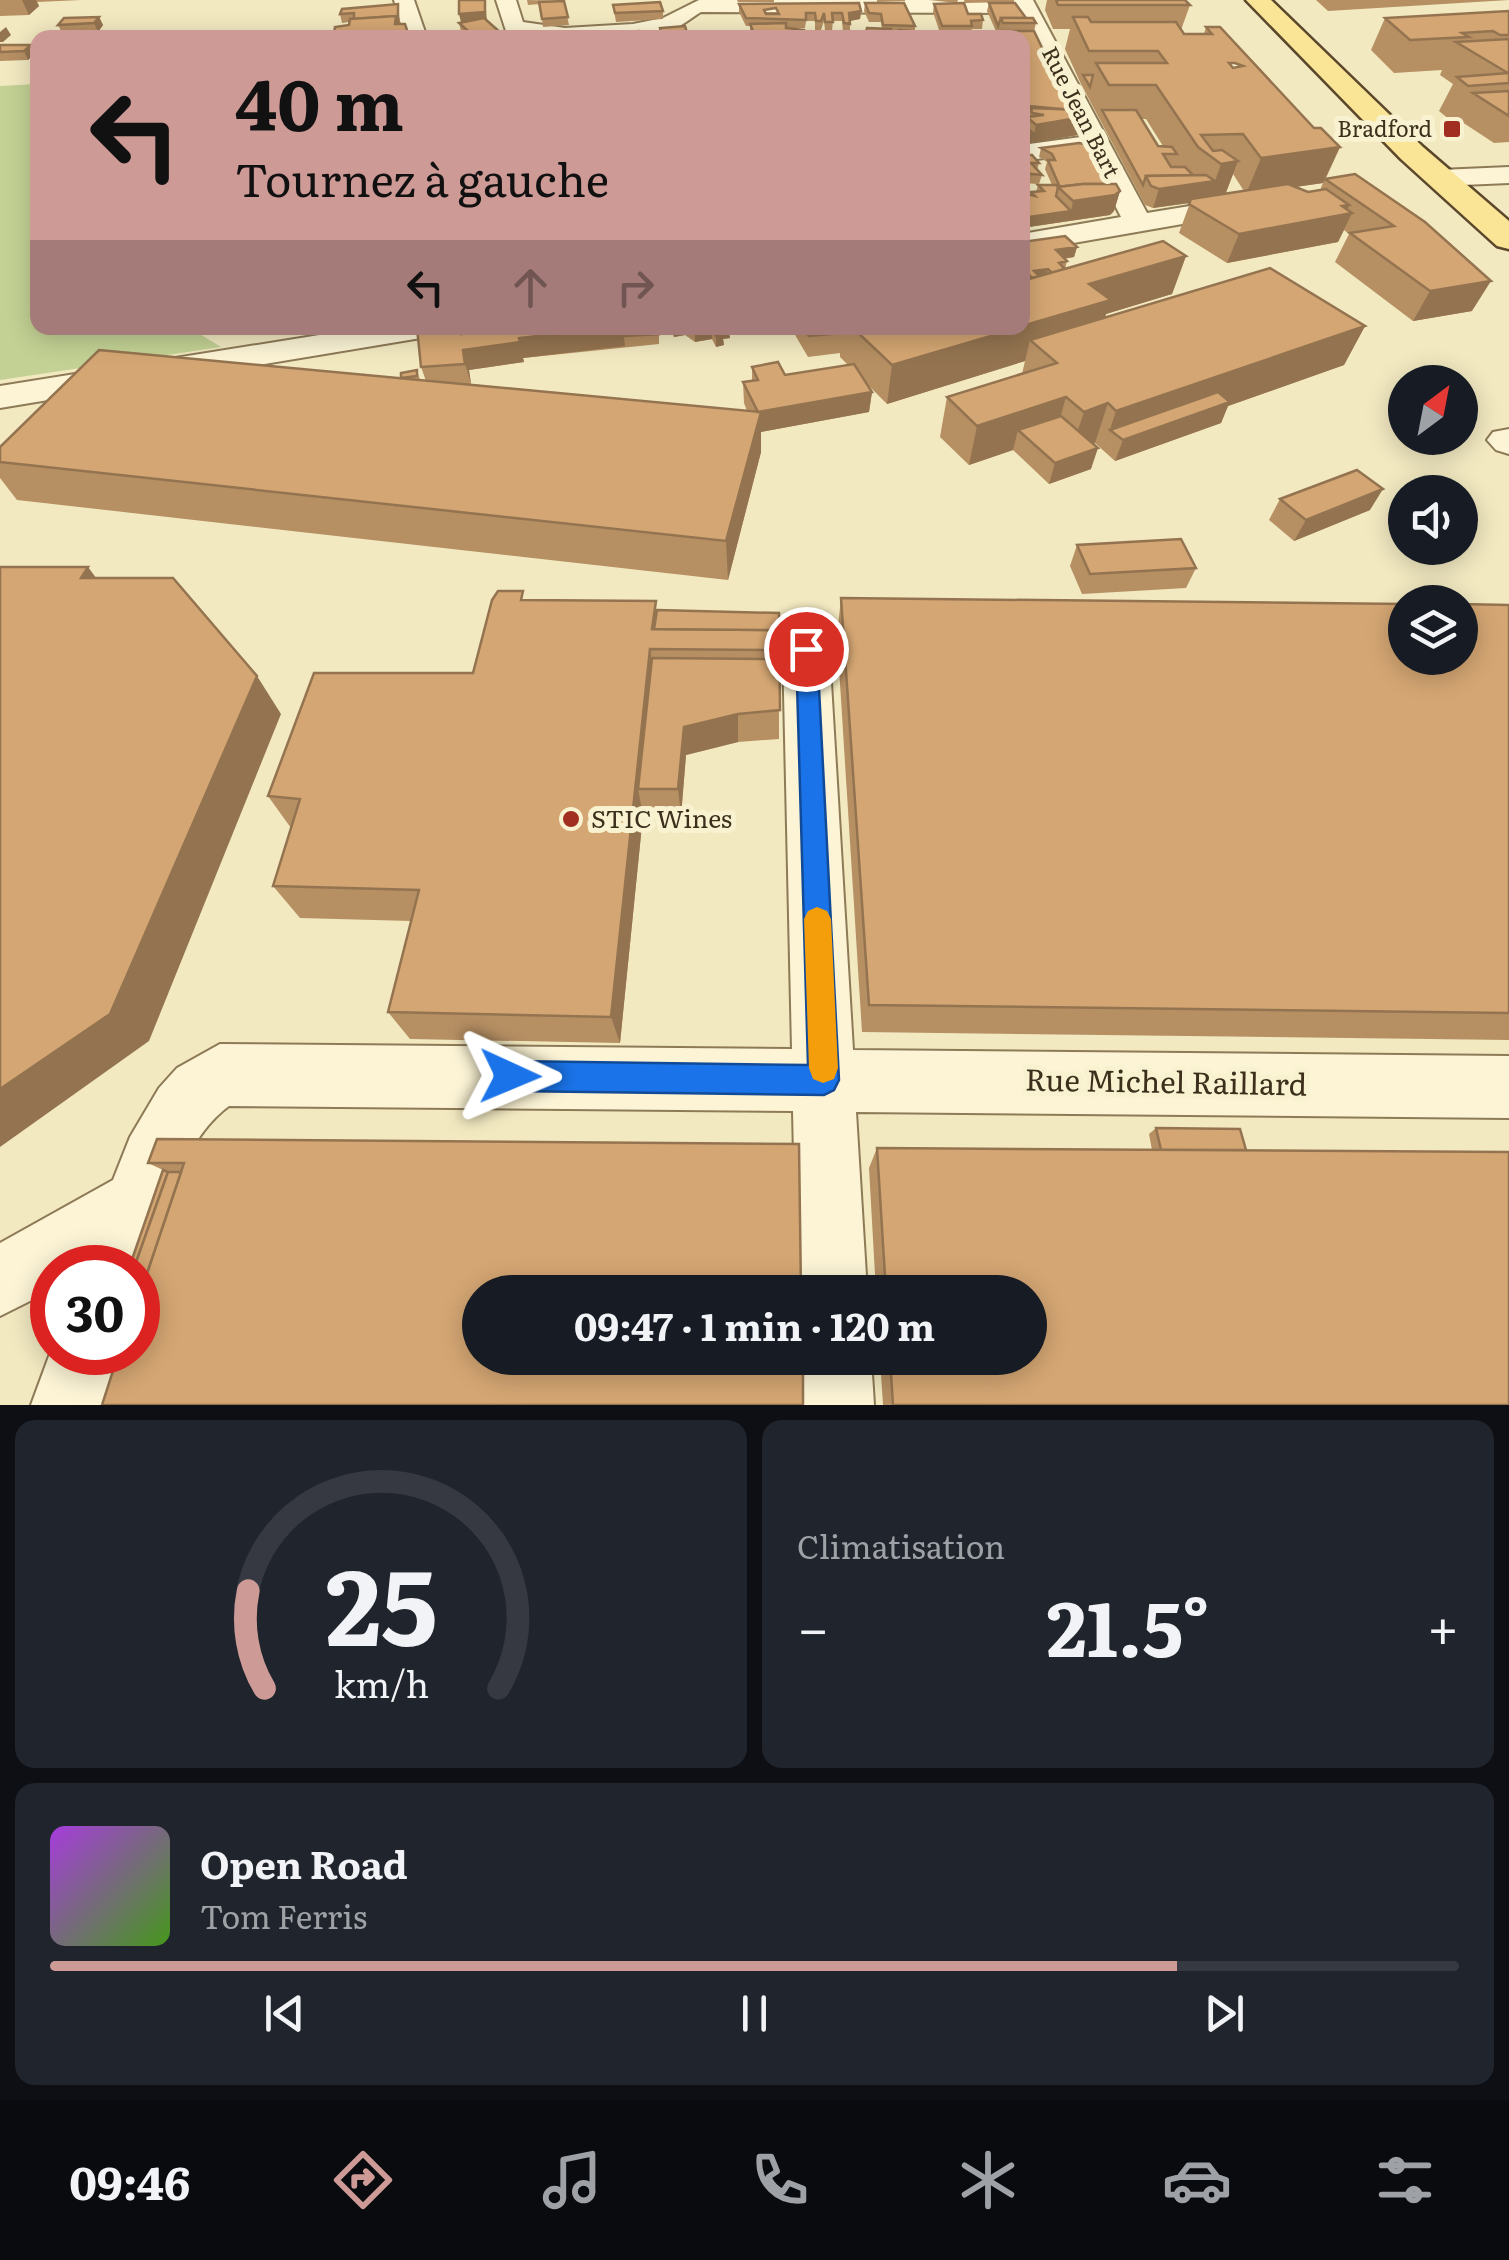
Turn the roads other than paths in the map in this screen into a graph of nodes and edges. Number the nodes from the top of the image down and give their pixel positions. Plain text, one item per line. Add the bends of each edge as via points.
1 (404, 0) edge
2 (506, 0) edge
3 (1258, 0) edge
4 (1287, 0) edge
5 (718, 3) edge
6 (1025, 4) edge
7 (919, 10) edge
8 (413, 30) edge
9 (526, 30) edge
10 (606, 30) edge
11 (732, 30) edge
12 (1096, 143) junction
13 (1030, 152) edge
14 (1495, 176) edge
15 (1440, 178) junction
16 (1270, 200) edge
17 (1509, 200) edge
18 (1139, 225) junction
19 (1509, 239) edge
20 (1030, 241) edge
21 (378, 335) edge
22 (0, 396) edge
23 (806, 649) dead end
24 (824, 1080) junction
25 (1509, 1087) edge
26 (140, 1202) junction
27 (125, 1245) edge
28 (831, 1275) edge
29 (0, 1281) edge
30 (79, 1375) edge
31 (836, 1375) edge
32 (68, 1405) edge
33 (837, 1405) edge

1 - 8 street
2 - 9 street via 514,26
3 - 15 main road
4 - 14 main road via 1434,135
5 - 7 street
5 - 10 street via 693,7 682,19 657,26
5 - 11 street
6 - 7 street
6 - 12 street, Rue Jean Bart
12 - 13 street
12 - 18 street, Rue Jean Bart
14 - 15 street
14 - 17 main road
15 - 19 main road
16 - 18 street
18 - 20 street
21 - 22 street
23 - 24 street
24 - 25 street, Rue Michel Raillard
24 - 26 street, Rue Michel Raillard via 220,1075 204,1084 168,1128
24 - 28 street
26 - 27 street, Rue Michel Raillard
26 - 29 street
30 - 32 street
31 - 33 street

